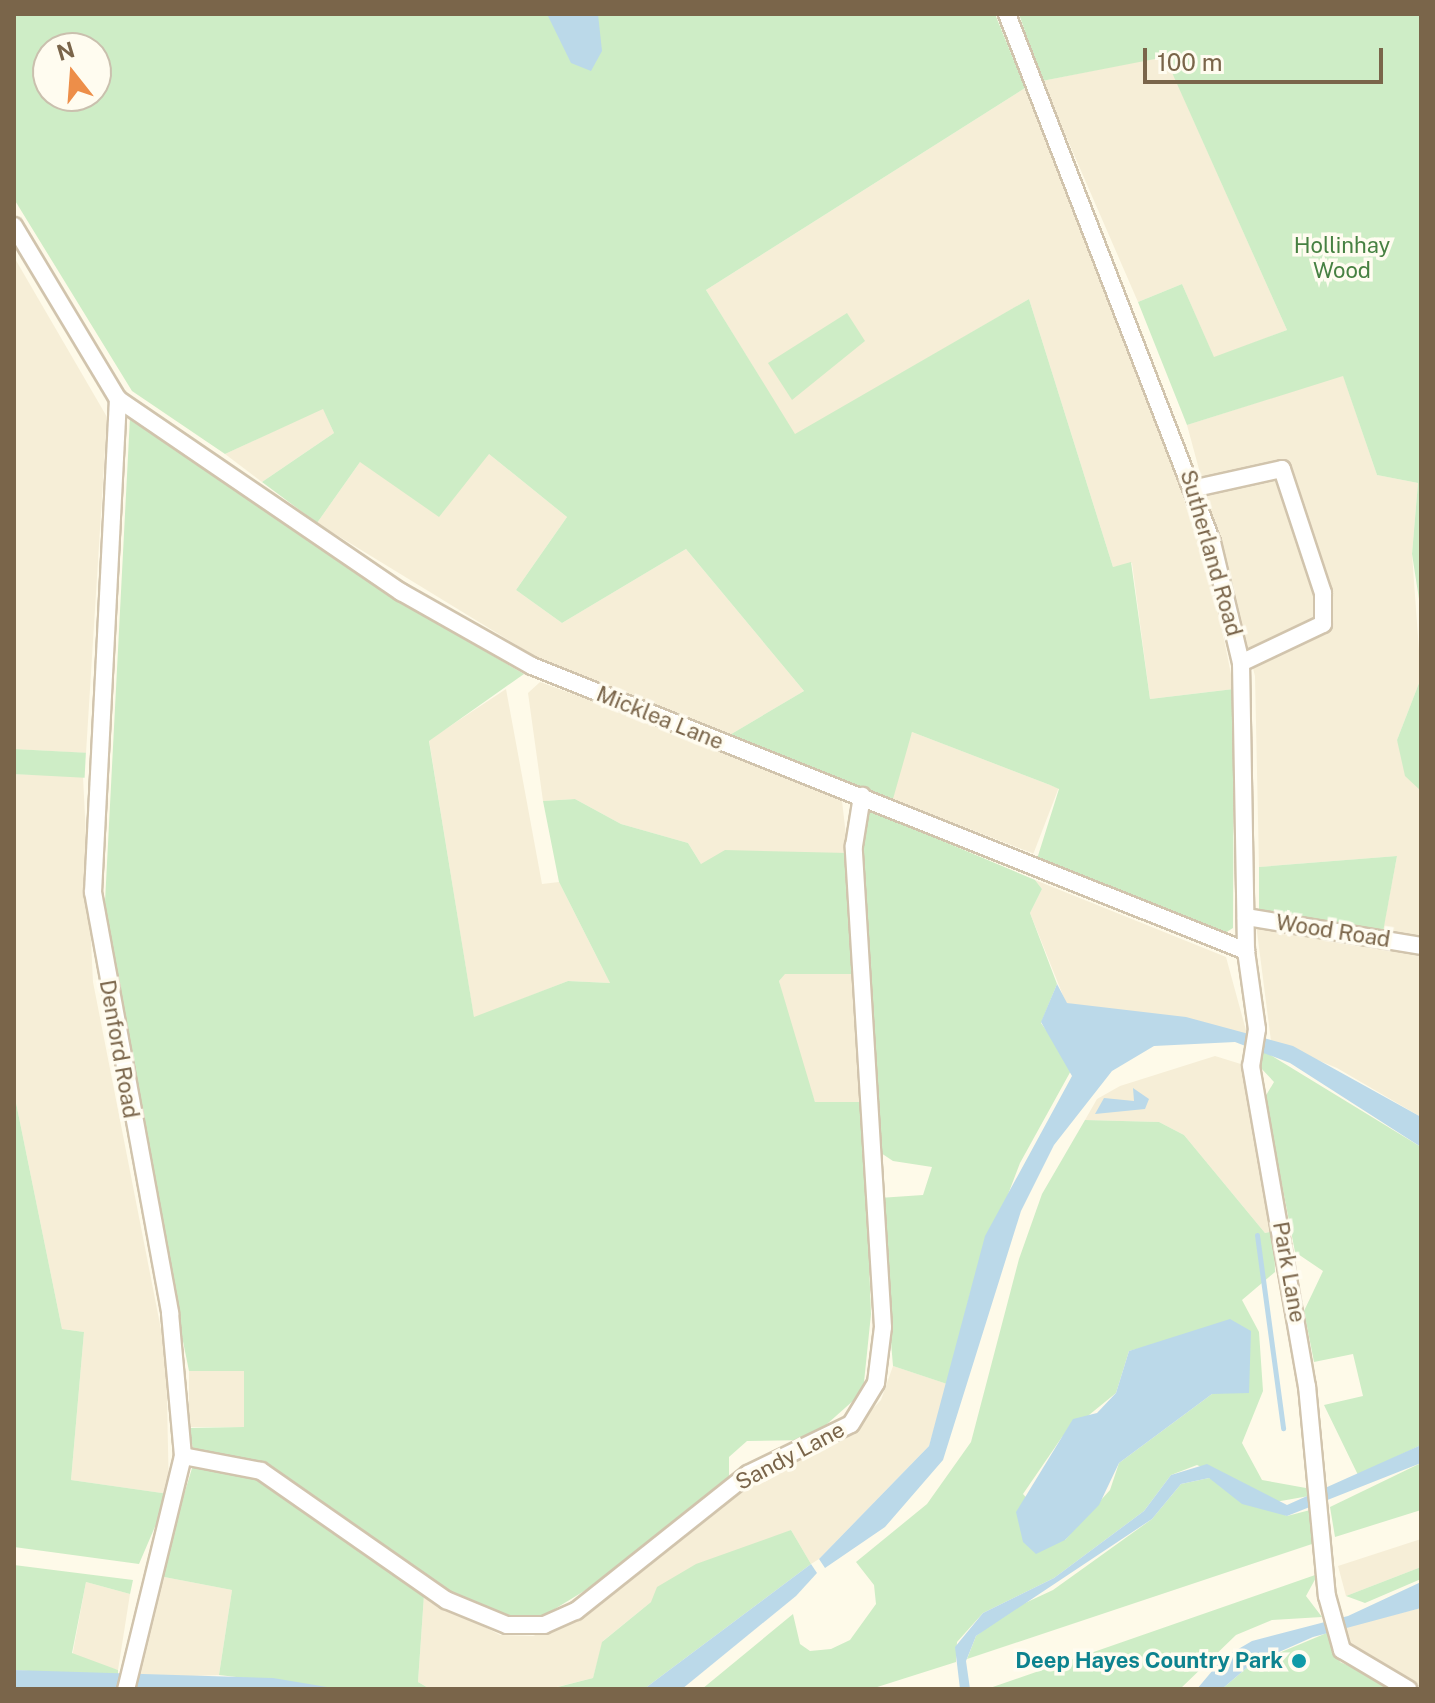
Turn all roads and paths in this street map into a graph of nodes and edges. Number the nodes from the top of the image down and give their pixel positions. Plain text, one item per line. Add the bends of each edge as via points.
1 (1007, 14) edge
2 (14, 226) edge
3 (118, 399) junction
4 (1196, 488) junction
5 (1241, 663) junction
6 (862, 796) junction
7 (1246, 917) junction
8 (1421, 946) edge
9 (1246, 951) junction
10 (1251, 1058) joint
11 (183, 1456) junction
12 (126, 1689) edge
13 (1408, 1689) edge

1 - 4 street, Sutherland Road
2 - 3 street
3 - 6 street, Micklea Lane via 401,592 532,666
3 - 11 street, Denford Road via 93,892 170,1313
4 - 5 street, Sutherland Road
4 - 5 street via 1282,469 1323,593 1323,624
5 - 7 street, Sutherland Road
6 - 9 street, Micklea Lane
6 - 11 street, Sandy Lane via 854,846 883,1327 876,1383 851,1424 748,1474 576,1611 544,1625 507,1625 446,1600 261,1471
7 - 8 street, Wood Road
7 - 9 street, Sutherland Road
9 - 10 street, Sutherland Road via 1257,1029
10 - 13 street, Park Lane via 1325,1517 1329,1607 1352,1661
11 - 12 street, Denford Road

